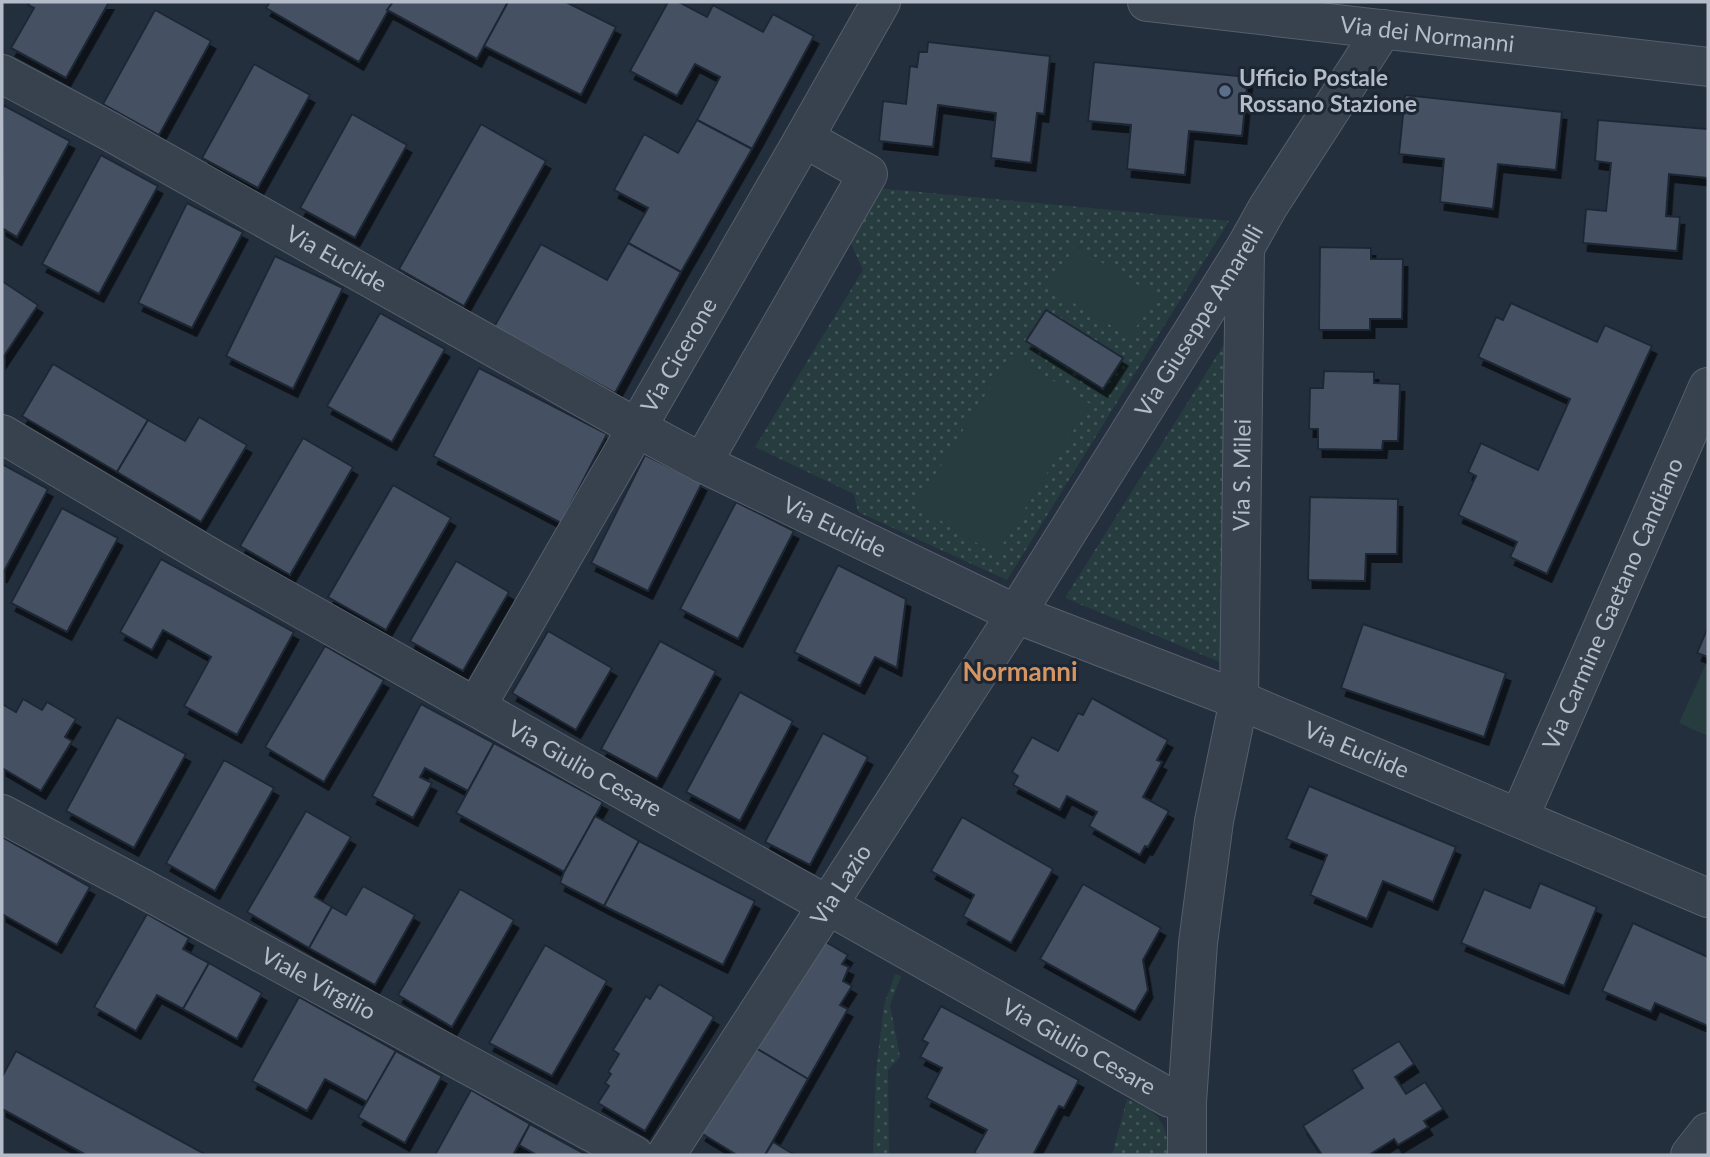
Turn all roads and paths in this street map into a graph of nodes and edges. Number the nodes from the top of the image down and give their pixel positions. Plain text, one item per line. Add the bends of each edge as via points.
1 (881, 2) edge
2 (1147, 2) edge
3 (1383, 29) junction
4 (1708, 67) edge
5 (2, 74) edge
6 (804, 138) junction
7 (1245, 248) junction
8 (1708, 387) edge
9 (637, 428) junction
10 (2, 434) edge
11 (702, 463) junction
12 (1016, 614) junction
13 (1239, 700) junction
14 (477, 707) junction
15 (2, 814) edge
16 (1519, 818) junction
17 (1708, 898) edge
18 (827, 905) junction
19 (1170, 1098) dead end
20 (1708, 1132) edge
21 (634, 1155) edge
22 (666, 1155) edge
23 (1186, 1155) edge
24 (1690, 1155) edge

1 - 6 street, Via Cicerone
2 - 3 street, Via dei Normanni
3 - 4 street, Via dei Normanni
3 - 7 street, Via Giuseppe Amarelli
5 - 9 street, Via Euclide
6 - 9 street, Via Cicerone
6 - 11 street via 868,174
7 - 12 street, Via Giuseppe Amarelli
7 - 13 street, Via S. Milei
8 - 16 street, Via Carmine Gaetano Candiano
9 - 11 street, Via Euclide
9 - 14 street, Via Cicerone
10 - 14 street, Via Giulio Cesare
11 - 12 street, Via Euclide
12 - 13 street, Via Euclide
12 - 18 street, Via Lazio
13 - 16 street, Via Euclide
13 - 23 street, Via S. Milei via 1214,821 1198,943
14 - 18 street, Via Giulio Cesare
15 - 21 street, Viale Virgilio
16 - 17 street, Via Euclide
18 - 19 street, Via Giulio Cesare
18 - 22 street, Via Lazio
20 - 24 street

